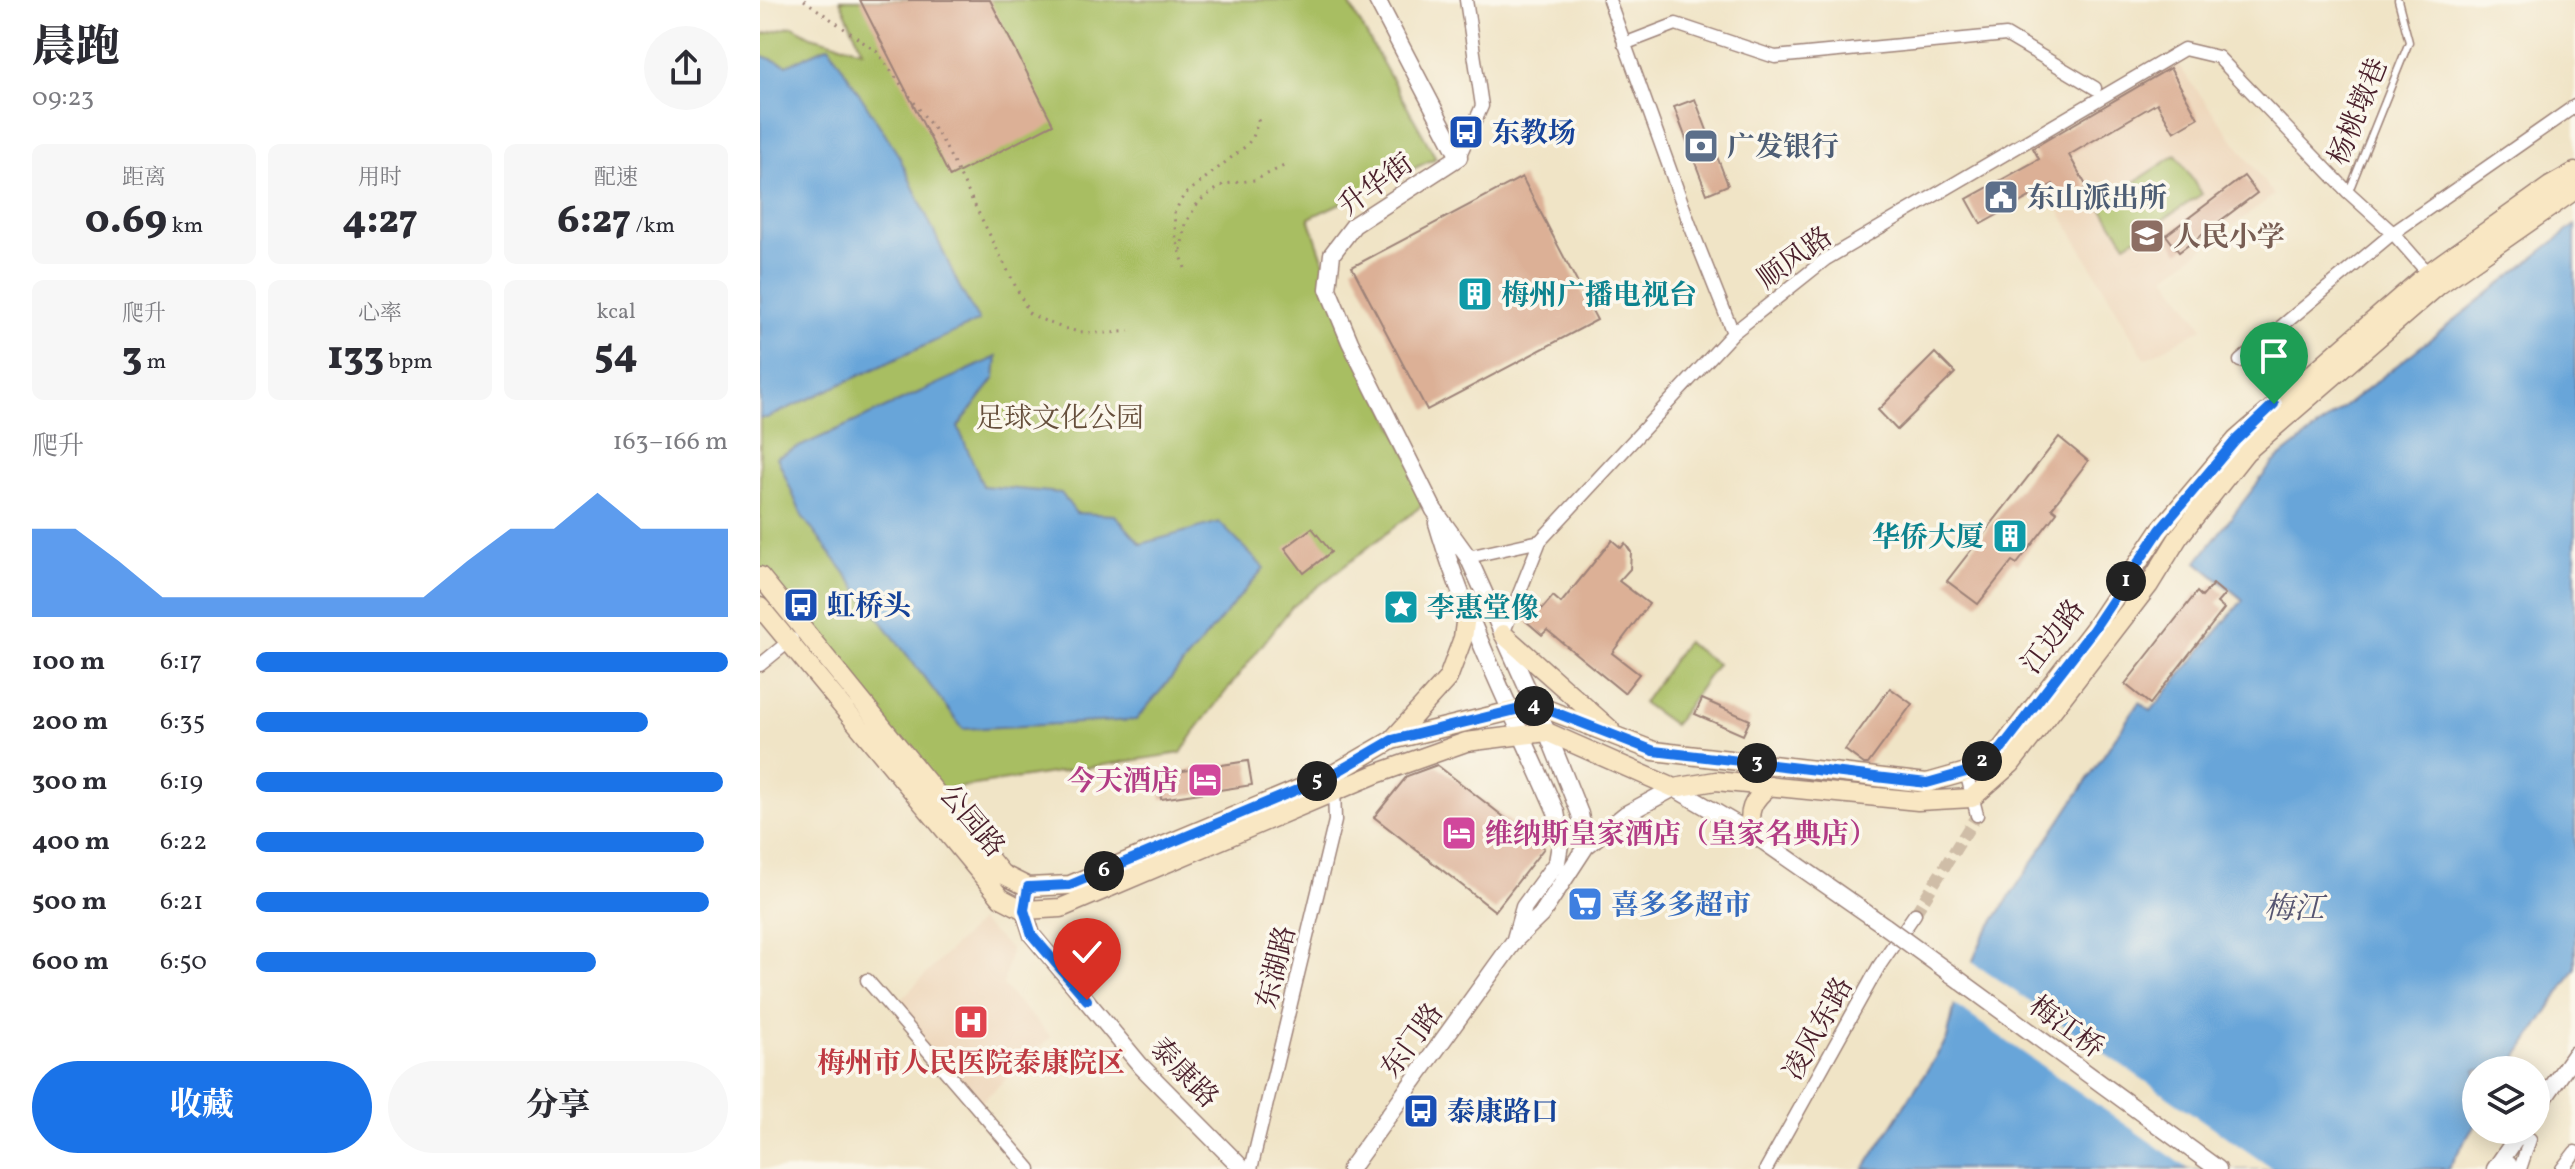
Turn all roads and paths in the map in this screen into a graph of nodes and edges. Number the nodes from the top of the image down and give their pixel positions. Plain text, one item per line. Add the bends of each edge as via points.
1 (804, 0) edge
2 (1377, 0) edge
3 (1466, 0) edge
4 (1609, 0) edge
5 (2398, 0) edge
6 (1624, 44) junction
7 (2095, 88) dead end
8 (2575, 106) edge
9 (1259, 118) dead end
10 (1459, 157) junction
11 (1286, 165) dead end
12 (2575, 172) edge
13 (2575, 190) edge
14 (2348, 192) junction
15 (2393, 233) junction
16 (1181, 253) junction
17 (1185, 268) dead end
18 (2428, 273) junction
19 (1129, 331) dead end
20 (1733, 333) junction
21 (2240, 361) dead end
22 (1434, 510) junction
23 (1540, 541) junction
24 (1468, 557) junction
25 (760, 576) edge
26 (760, 607) edge
27 (1467, 608) junction
28 (805, 629) junction
29 (1503, 634) junction
30 (760, 665) edge
31 (1536, 705) junction
32 (1512, 711) junction
33 (1547, 732) junction
34 (1523, 735) junction
35 (1618, 736) junction
36 (1392, 740) junction
37 (1966, 772) junction
38 (1333, 783) junction
39 (1770, 786) junction
40 (1674, 788) junction
41 (1974, 807) junction
42 (1753, 834) junction
43 (1586, 846) junction
44 (1028, 887) junction
45 (1024, 910) junction
46 (1915, 914) tunnel mouth
47 (1515, 940) junction
48 (867, 980) dead end
49 (2575, 1054) edge
50 (2550, 1090) edge
51 (2521, 1144) edge
52 (2521, 1144) edge
53 (2575, 1152) edge
54 (2508, 1167) edge
55 (1030, 1169) edge
56 (1243, 1169) edge
57 (1251, 1169) edge
58 (1350, 1169) edge
59 (1766, 1169) edge
60 (2218, 1169) edge
61 (2562, 1169) edge

1 - 19 path via 877,52 942,140 1029,313 1051,325 1094,335
2 - 10 street
3 - 10 street via 1482,106
4 - 6 street
5 - 14 lane, 杨桃墩巷 via 2409,42
6 - 7 street via 1676,24 1775,57 2006,35
6 - 20 street
8 - 15 street
9 - 16 path via 1246,146 1184,195 1174,213
10 - 22 street, 升华街 via 1354,225 1332,254 1328,289
11 - 16 path via 1255,180 1224,184 1199,201 1182,233
12 - 18 main road, 江边路
13 - 41 main road, 江边路 via 2439,285 2246,452
14 - 15 street, 顺风路
14 - 20 street, 顺风路 via 2218,57 2184,49 1826,259
15 - 18 street, 顺风路
15 - 21 street
16 - 17 path
18 - 37 main road, 江边路 via 2236,440 2160,530 2093,630 2001,749
20 - 23 street, 顺风路
22 - 24 street, 升华街
22 - 27 street, 升华街
23 - 24 street
23 - 29 street, 顺风路
24 - 29 street, 升华街
25 - 28 main road, 公园路
26 - 45 main road, 公园路 via 1001,898
27 - 32 street, 升华街
27 - 36 main road via 1448,678
28 - 30 street
28 - 44 main road, 公园路 via 1002,874
29 - 31 street, 升华街
29 - 35 main road
31 - 32 main road
31 - 33 street, 升华街
31 - 35 main road, 江边路
32 - 34 street, 升华街
32 - 36 main road
33 - 34 main road
33 - 40 main road
33 - 43 street via 1580,814
34 - 38 main road via 1466,742
34 - 47 street, 东门路 via 1556,812 1561,839 1557,862 1524,907
35 - 37 main road, 江边路 via 1654,751 1927,783
36 - 38 main road
37 - 41 street
38 - 44 main road via 1070,885
38 - 45 main road via 1061,908
38 - 57 street, 东湖路 via 1335,821
39 - 40 main road via 1716,781
39 - 41 main road
39 - 42 main road via 1751,806
40 - 42 street
40 - 43 street, 东门路 via 1626,814
42 - 60 street, 梅江桥, bridge
43 - 47 street, 东门路 via 1541,915
44 - 45 street
45 - 56 street, 泰康路 via 1032,935 1141,1066
46 - 59 street, 凌风东路 via 1879,966
47 - 58 street, 东门路
48 - 55 street
49 - 50 street
51 - 54 street
52 - 54 street
53 - 61 street

